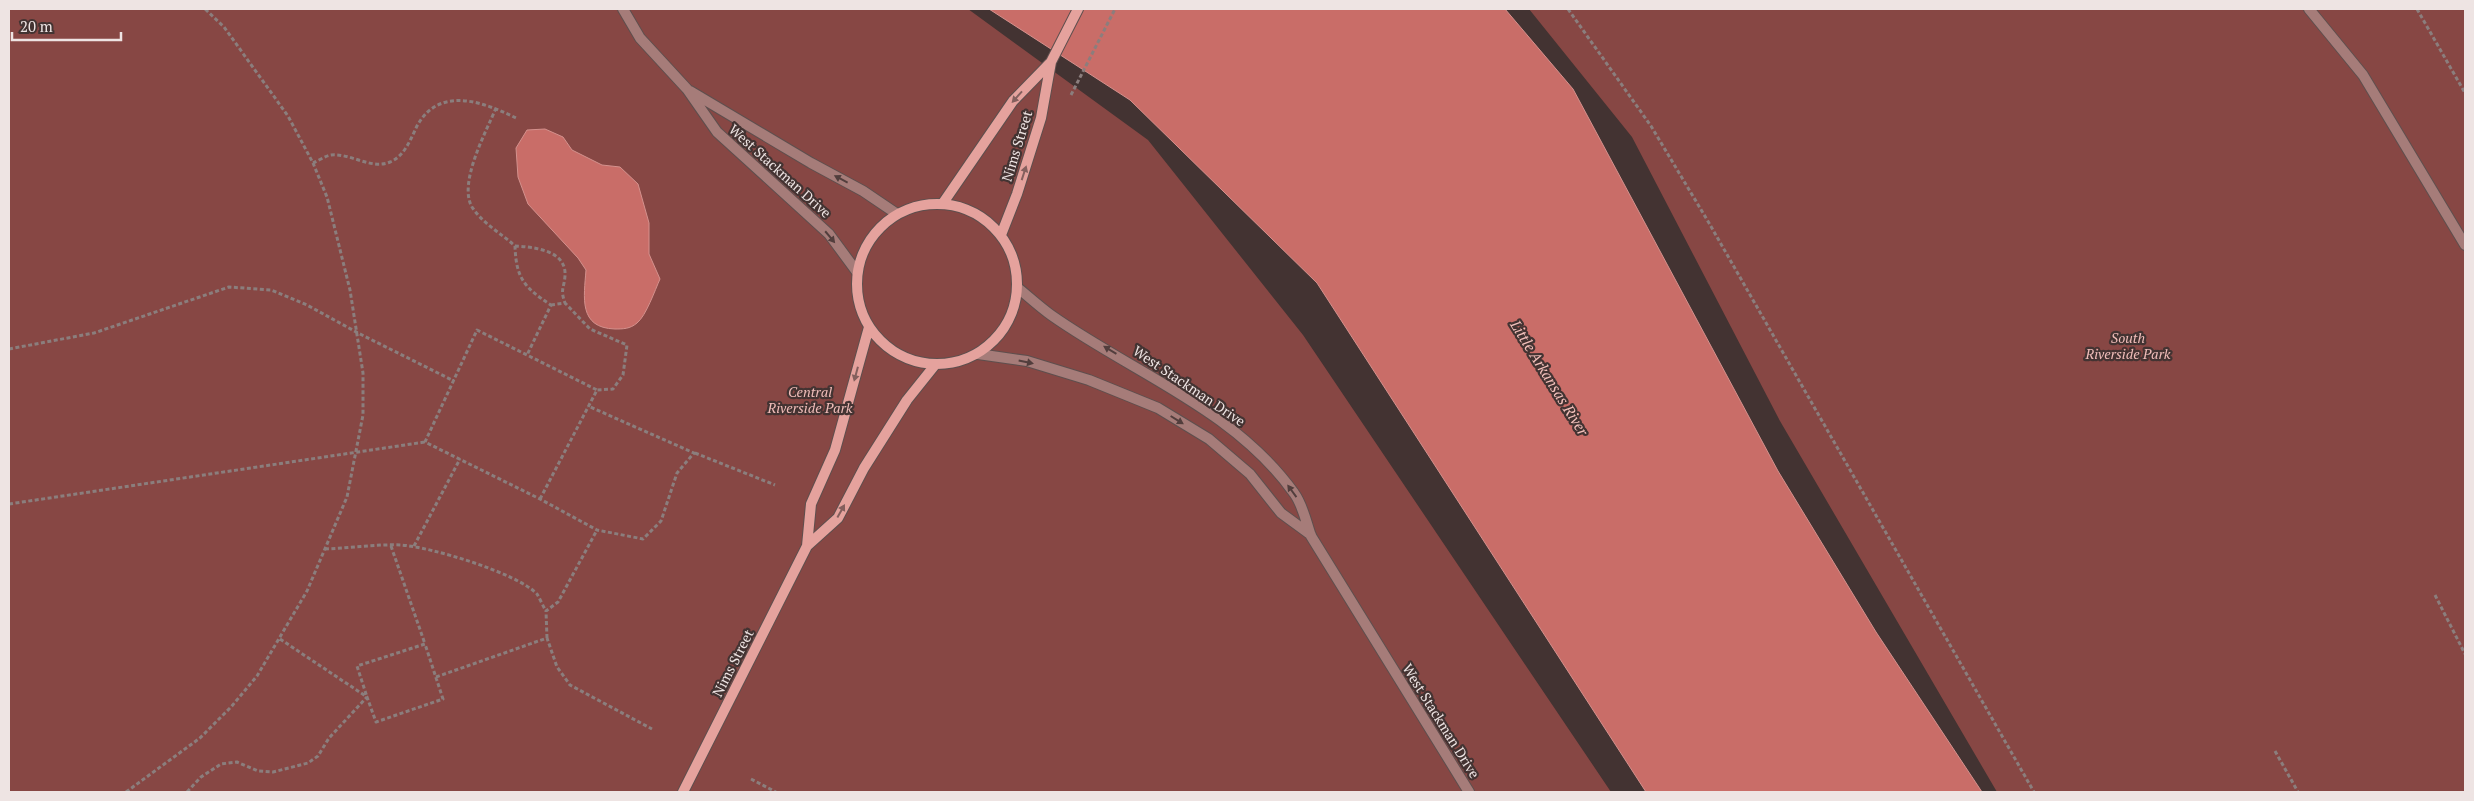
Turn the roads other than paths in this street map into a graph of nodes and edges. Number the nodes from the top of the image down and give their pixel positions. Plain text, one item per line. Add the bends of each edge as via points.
1 (622, 9) edge
2 (1078, 9) edge
3 (2309, 9) edge
4 (1051, 62) junction
5 (687, 89) junction
6 (944, 203) junction
7 (897, 214) junction
8 (1001, 235) junction
9 (2465, 246) edge
10 (857, 272) junction
11 (1018, 288) junction
12 (869, 327) junction
13 (978, 354) junction
14 (935, 365) junction
15 (1311, 536) junction
16 (807, 546) junction
17 (683, 792) edge
18 (1469, 792) edge

1 - 5 street, West Stackman Drive via 640,38
2 - 4 street, Nims Street
3 - 9 street via 2363,75
4 -> 6 street, Nims Street via 1014,101
8 -> 4 street, Nims Street via 1041,118
7 -> 5 street, West Stackman Drive
5 -> 10 street, West Stackman Drive via 717,132 828,234
6 - 7 street via 920,205
6 - 8 street via 965,208
7 - 10 street via 878,229 865,248
8 - 11 street via 1017,269
10 - 12 street via 861,310
11 - 13 street via 1012,314 998,337
15 -> 11 street, West Stackman Drive via 1296,495 1264,456 1166,384 1052,315
12 - 14 street via 887,346 909,359
12 -> 16 street, Nims Street via 835,450 811,504
13 - 14 street via 957,362
13 -> 15 street, West Stackman Drive via 1027,361 1088,380 1158,408 1209,439 1250,474 1281,513
16 -> 14 street, Nims Street via 838,518 868,460 907,400
15 - 18 street, West Stackman Drive
16 - 17 street, Nims Street

